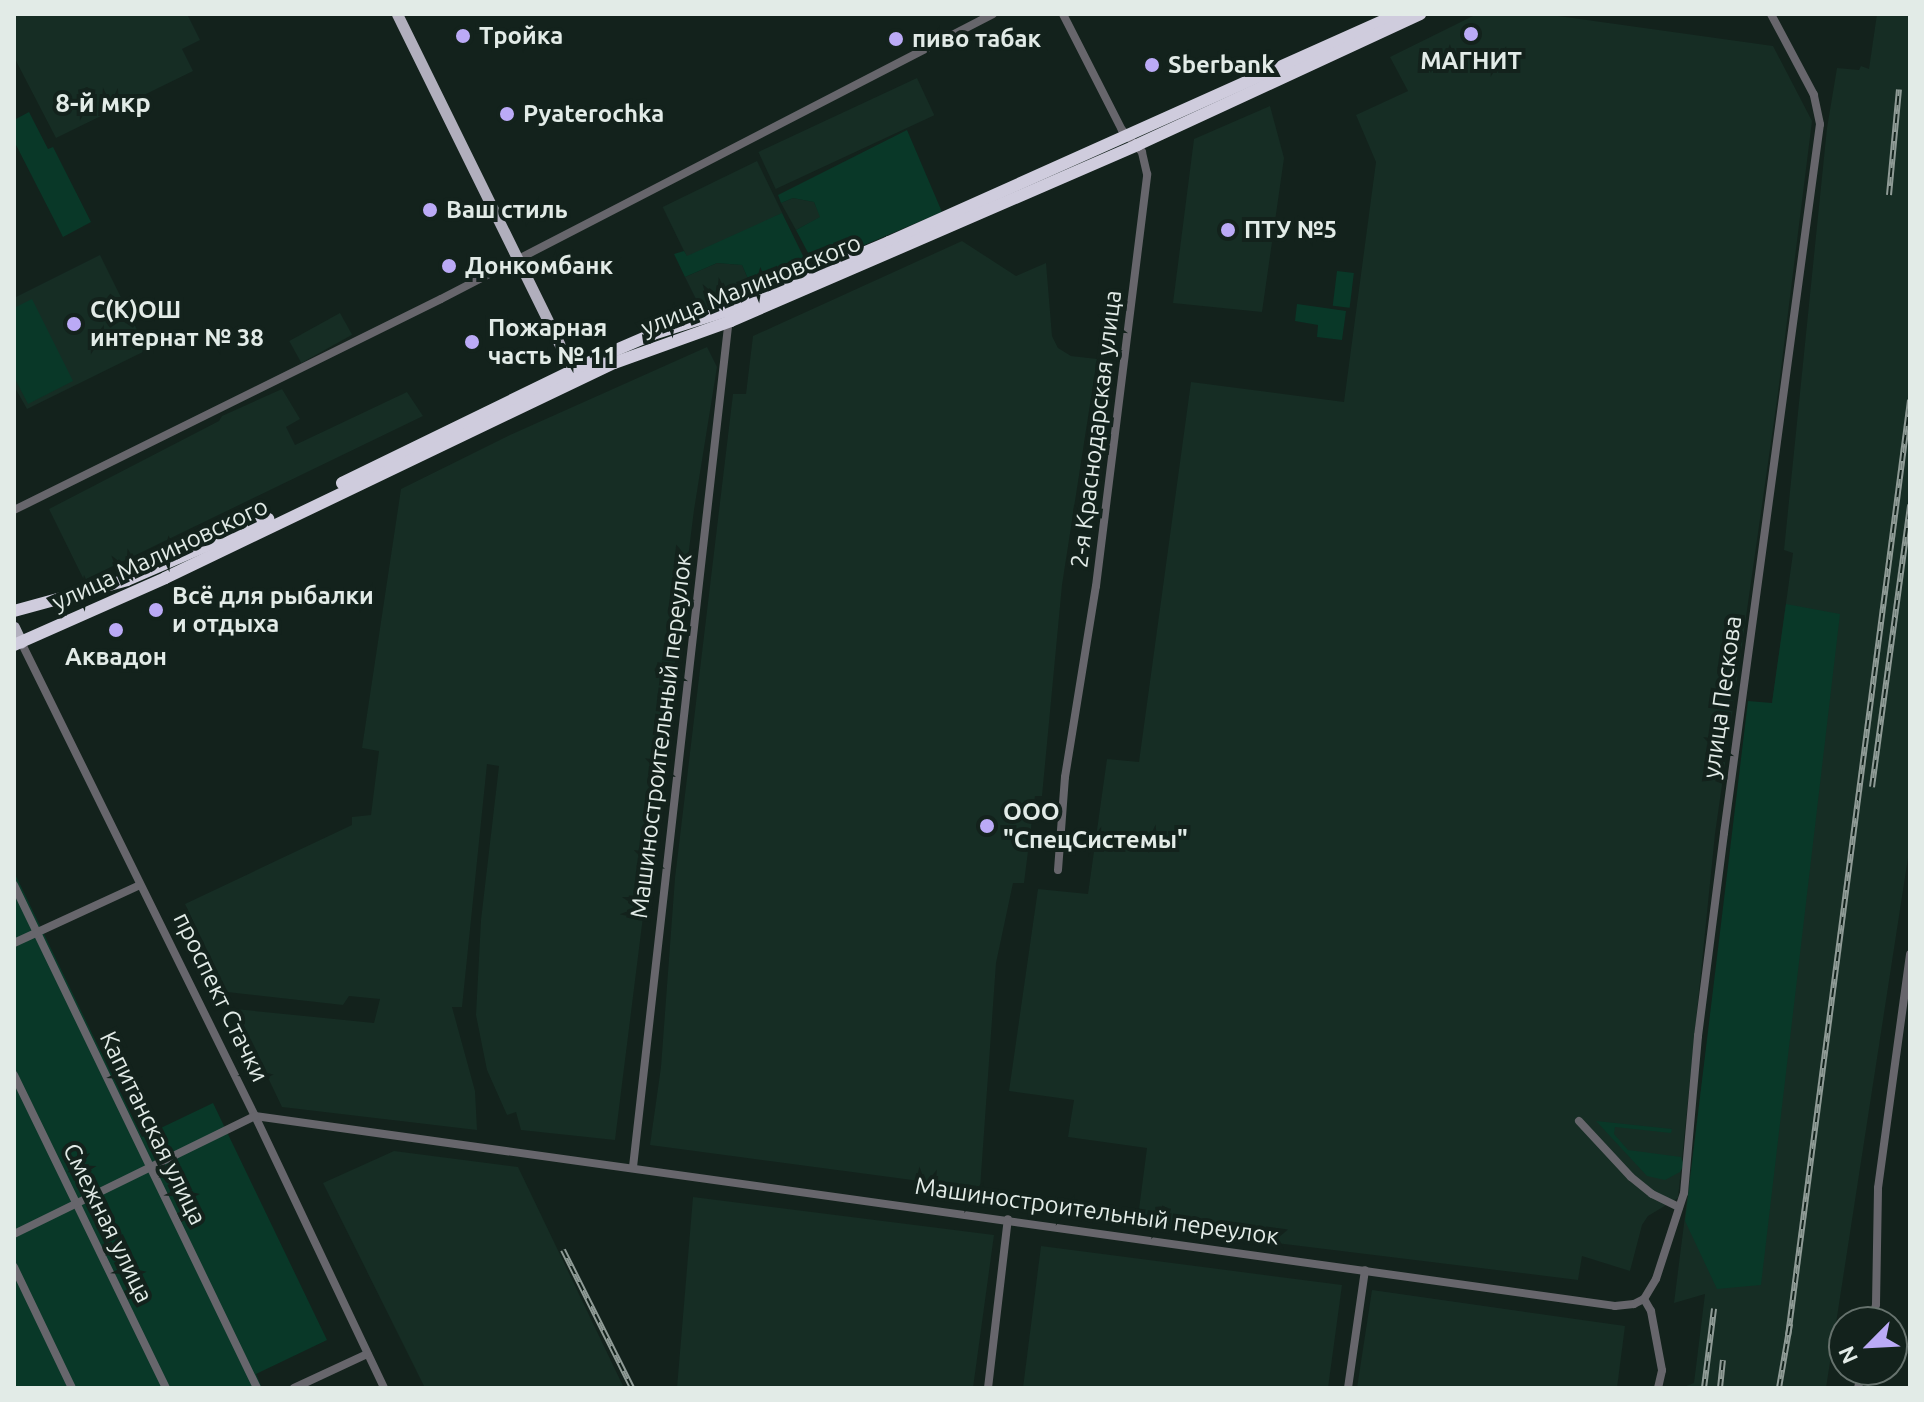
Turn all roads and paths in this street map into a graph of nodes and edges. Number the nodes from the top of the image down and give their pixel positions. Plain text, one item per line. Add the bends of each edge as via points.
1 (397, 14) edge
2 (993, 14) edge
3 (1063, 14) edge
4 (1398, 14) edge
5 (1420, 14) edge
6 (1771, 14) edge
7 (1132, 141) junction
8 (518, 259) junction
9 (728, 316) junction
10 (575, 376) junction
11 (14, 510) edge
12 (14, 611) edge
13 (14, 627) edge
14 (17, 643) edge
15 (1058, 870) dead end
16 (14, 885) edge
17 (140, 885) junction
18 (37, 932) junction
19 (14, 943) edge
20 (1910, 954) edge
21 (14, 1075) edge
22 (255, 1116) junction
23 (1579, 1121) dead end
24 (150, 1167) junction
25 (633, 1167) junction
26 (76, 1204) junction
27 (1679, 1207) junction
28 (1008, 1219) junction
29 (14, 1234) edge
30 (14, 1267) edge
31 (1365, 1270) junction
32 (1644, 1299) junction
33 (1876, 1306) edge
34 (367, 1354) junction
35 (72, 1388) edge
36 (166, 1388) edge
37 (257, 1388) edge
38 (294, 1388) edge
39 (384, 1388) edge
40 (988, 1388) edge
41 (1348, 1388) edge
42 (1658, 1388) edge

1 - 8 main road
2 - 8 street
3 - 7 street, 2-я Краснодарская улица
4 - 7 highway, улица Малиновского
5 - 7 highway, улица Малиновского
6 - 27 street, улица Пескова via 1811,87 1820,124
7 - 9 highway, улица Малиновского
7 - 15 street, 2-я Краснодарская улица via 1145,159 1147,174 1096,586 1065,777
8 - 10 main road
8 - 11 street
9 - 10 highway, улица Малиновского via 653,334
9 - 25 street, Машиностроительный переулок
10 - 12 highway, улица Малиновского via 160,568
10 - 14 highway, улица Малиновского via 165,578
13 - 14 main road, проспект Стачки
14 - 17 street, проспект Стачки
16 - 18 street, Капитанская улица
17 - 18 street
17 - 22 street, проспект Стачки
18 - 19 street
18 - 24 street, Капитанская улица
20 - 33 street via 1878,1188
21 - 26 street, Смежная улица
22 - 24 street
22 - 25 street, Машиностроительный переулок
22 - 34 street, проспект Стачки
23 - 27 street via 1631,1177
24 - 26 street
24 - 37 street, Капитанская улица
25 - 28 street, Машиностроительный переулок
26 - 29 street
26 - 36 street, Смежная улица
27 - 32 street, улица Пескова via 1656,1279
28 - 31 street, Машиностроительный переулок
28 - 40 street
30 - 35 street
31 - 32 street, Машиностроительный переулок via 1615,1306
31 - 41 street
32 - 42 street via 1662,1370
34 - 38 street
34 - 39 street, проспект Стачки

